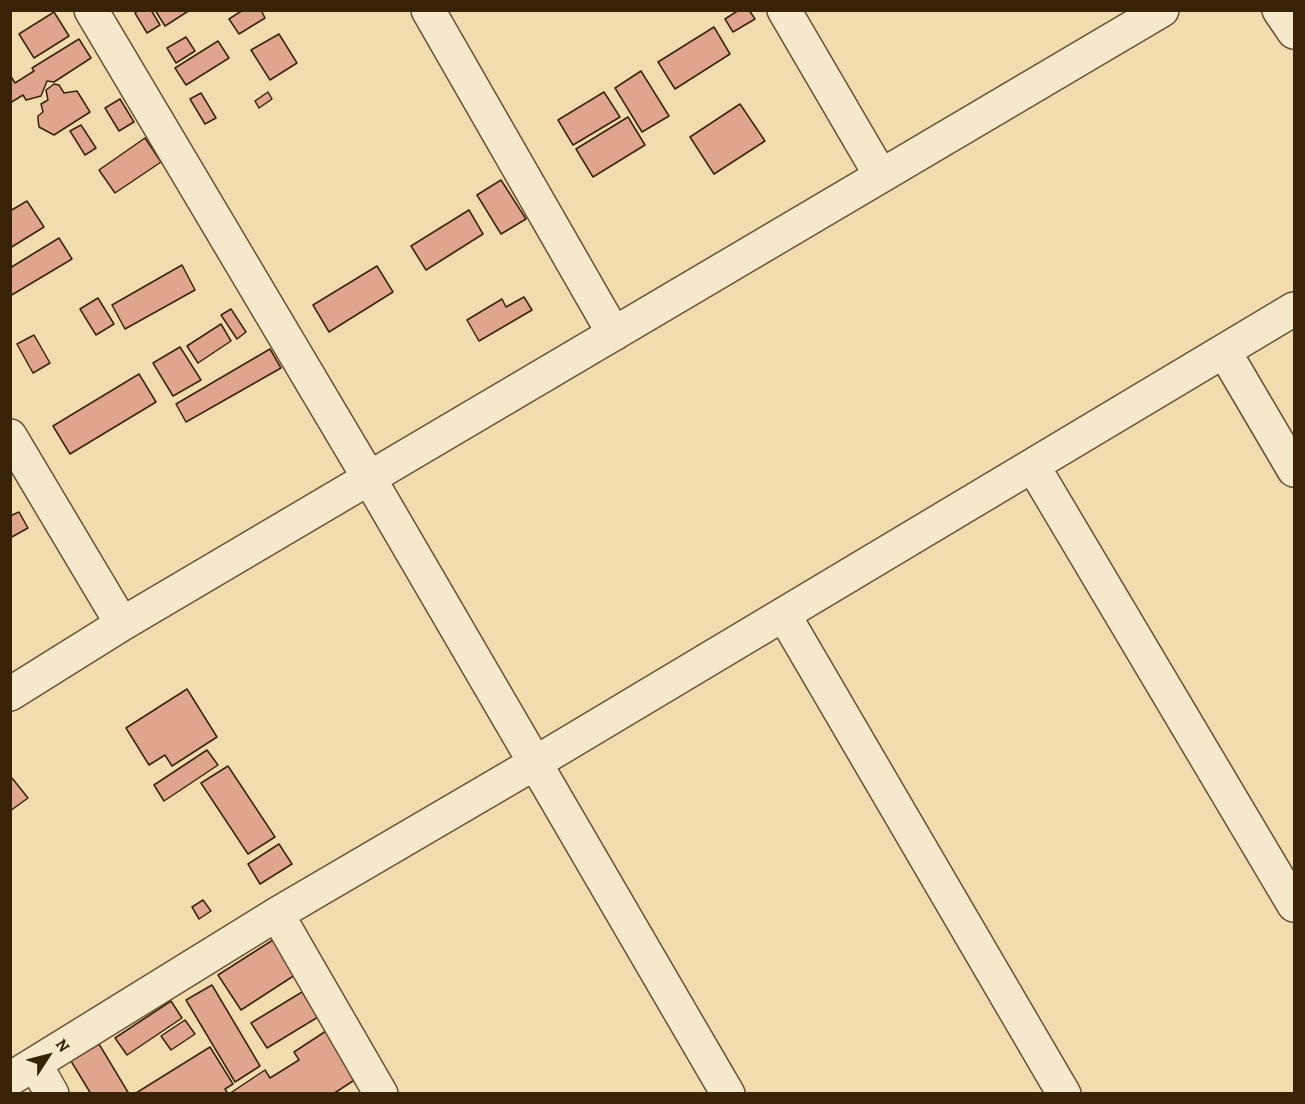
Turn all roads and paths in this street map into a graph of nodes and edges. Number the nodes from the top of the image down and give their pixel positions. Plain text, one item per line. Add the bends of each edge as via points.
1 (92, 10) edge
2 (428, 10) edge
3 (784, 10) edge
4 (1162, 10) edge
5 (1280, 10) edge
6 (1294, 32) edge
7 (882, 176) junction
8 (1294, 309) edge
9 (614, 334) junction
10 (1224, 351) junction
11 (10, 436) edge
12 (1033, 466) junction
13 (1294, 470) edge
14 (369, 478) junction
15 (784, 615) junction
16 (122, 624) junction
17 (10, 694) edge
18 (535, 763) junction
19 (1294, 905) edge
20 (277, 914) junction
21 (23, 1072) edge
22 (52, 1094) edge
23 (381, 1094) edge
24 (728, 1094) edge
25 (1064, 1094) edge

1 - 14 street
2 - 9 street
3 - 7 street
4 - 7 street
5 - 6 street
7 - 9 street
8 - 10 street
9 - 14 street
10 - 12 street
10 - 13 street
11 - 16 street
12 - 15 street
12 - 19 street
14 - 16 street
14 - 18 street
15 - 18 street
15 - 25 street
16 - 17 street
18 - 20 street
18 - 24 street
20 - 21 street
20 - 23 street
21 - 22 street

